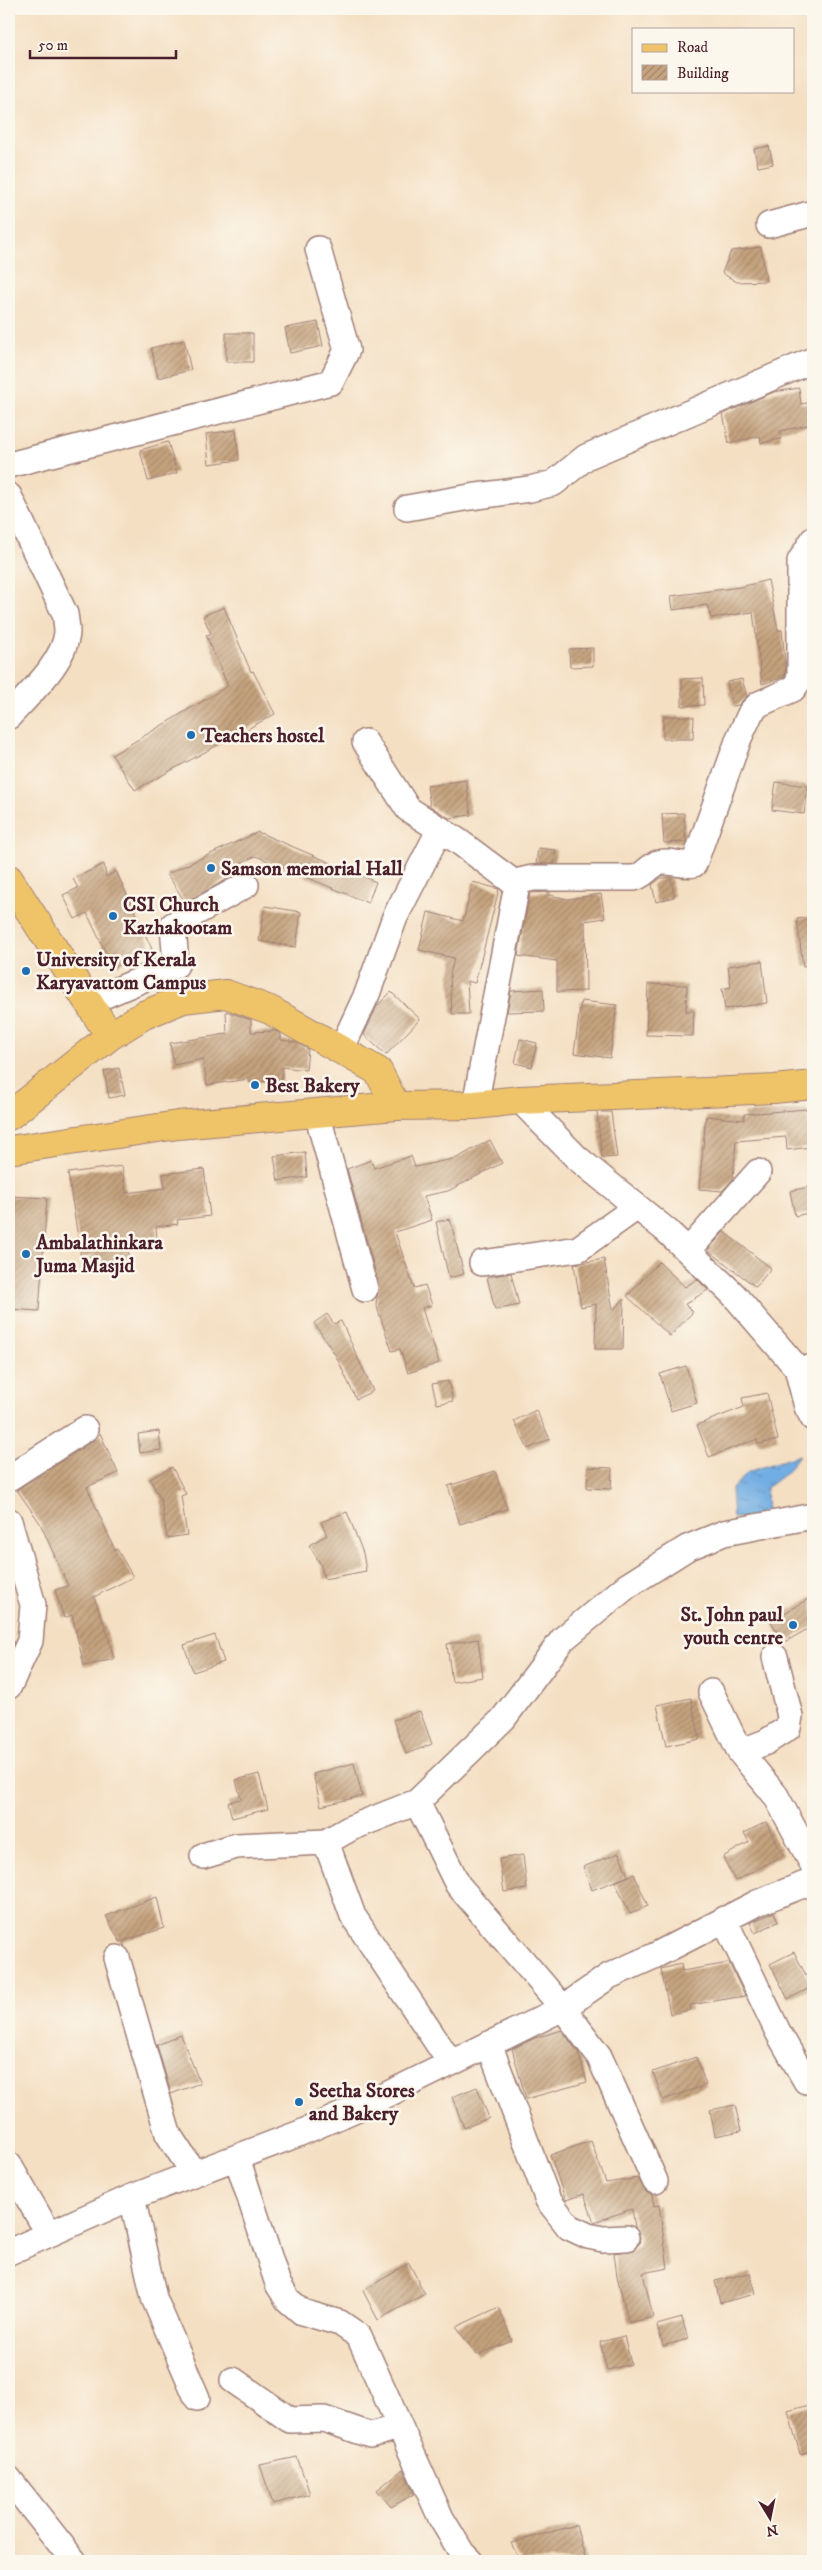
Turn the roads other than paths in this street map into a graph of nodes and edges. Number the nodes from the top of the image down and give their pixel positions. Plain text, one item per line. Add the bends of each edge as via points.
1 (813, 213) edge
2 (769, 225) dead end
3 (318, 249) dead end
4 (813, 360) edge
5 (9, 465) edge
6 (9, 496) edge
7 (407, 508) dead end
8 (813, 540) edge
9 (9, 716) edge
10 (366, 742) dead end
11 (440, 829) junction
12 (9, 879) edge
13 (246, 885) dead end
14 (516, 885) junction
15 (89, 1002) junction
16 (110, 1036) junction
17 (341, 1050) junction
18 (813, 1085) edge
19 (520, 1100) junction
20 (475, 1105) junction
21 (396, 1106) junction
22 (317, 1113) junction
23 (9, 1116) edge
24 (9, 1150) edge
25 (758, 1172) dead end
26 (637, 1207) junction
27 (688, 1251) junction
28 (482, 1263) dead end
29 (365, 1289) dead end
30 (805, 1368) edge
31 (813, 1418) edge
32 (84, 1429) dead end
33 (9, 1478) edge
34 (813, 1516) edge
35 (9, 1521) edge
36 (775, 1658) dead end
37 (9, 1686) edge
38 (711, 1692) dead end
39 (740, 1752) junction
40 (417, 1802) junction
41 (326, 1842) junction
42 (203, 1856) dead end
43 (813, 1865) edge
44 (813, 1881) edge
45 (724, 1919) junction
46 (116, 1958) dead end
47 (563, 2008) junction
48 (488, 2044) junction
49 (450, 2062) junction
50 (806, 2081) dead end
51 (237, 2158) junction
52 (9, 2165) edge
53 (193, 2172) junction
54 (655, 2181) dead end
55 (132, 2196) junction
56 (49, 2234) junction
57 (626, 2238) dead end
58 (9, 2252) edge
59 (233, 2380) dead end
60 (197, 2398) dead end
61 (400, 2427) junction
62 (9, 2479) edge
63 (74, 2561) edge
64 (470, 2561) edge

1 - 2 street
3 - 5 street via 346,350 331,382
4 - 7 street via 586,457 554,483
6 - 9 street via 65,614 67,633 63,648 46,675
8 - 14 street via 800,561 798,682 793,689 759,704 751,712 694,864 657,863 634,878 533,878
10 - 11 street via 408,809
11 - 14 street
11 - 17 street via 395,917 367,994
12 - 15 main road
13 - 15 street via 173,925 176,965
14 - 20 street
15 - 16 main road
16 - 17 main road via 144,1015 184,999 226,994 270,1010
16 - 23 main road
17 - 21 main road via 378,1071
18 - 19 main road
19 - 20 main road
19 - 26 street via 577,1158
20 - 21 main road
21 - 22 main road
22 - 24 main road via 178,1125
22 - 29 street
25 - 27 street
26 - 27 street
26 - 28 street via 578,1250
27 - 30 street
30 - 31 street via 807,1407
32 - 33 street
34 - 40 street via 724,1533 687,1548 627,1586 563,1640 503,1719
35 - 37 street via 33,1605 30,1641
36 - 39 street via 790,1716 788,1728 766,1742
38 - 39 street
39 - 43 street via 776,1796
40 - 41 street via 351,1828
40 - 47 street via 458,1885
41 - 42 street via 236,1846
41 - 49 street via 353,1916
44 - 45 street
45 - 47 street via 609,1976
45 - 50 street via 778,2032
46 - 53 street via 168,2134
47 - 48 street
47 - 54 street via 598,2056
48 - 49 street
48 - 57 street via 548,2200 569,2226 588,2236
49 - 51 street via 356,2109
51 - 53 street
51 - 61 street via 278,2284 288,2300 302,2312 340,2323 359,2336
52 - 56 street
53 - 55 street
55 - 56 street
55 - 60 street via 154,2298
56 - 58 street
59 - 61 street via 290,2420 324,2419 370,2435
61 - 64 street via 442,2518
62 - 63 street

